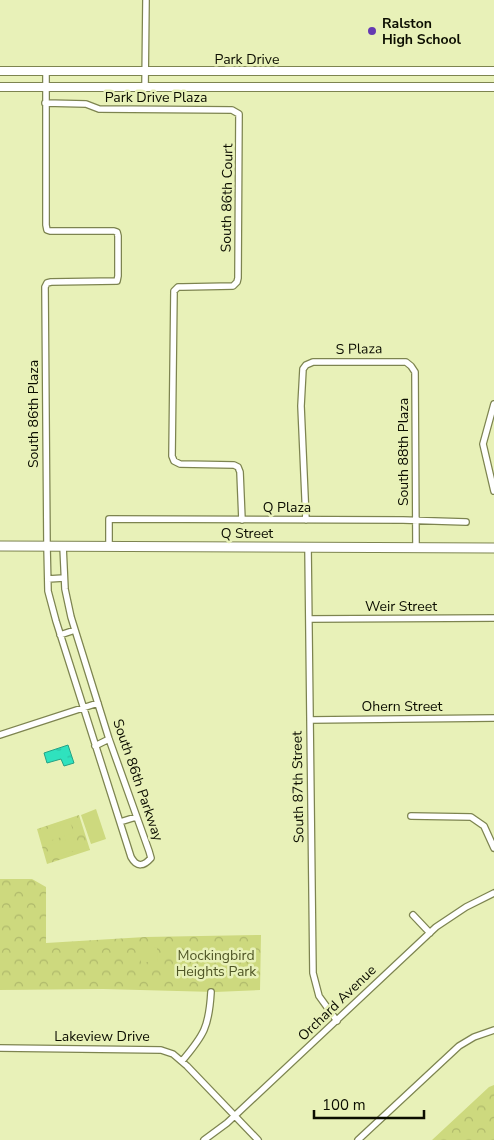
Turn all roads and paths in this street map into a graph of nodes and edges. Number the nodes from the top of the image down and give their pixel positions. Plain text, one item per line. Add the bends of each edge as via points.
1 (146, 0) edge
2 (0, 71) edge
3 (145, 71) junction
4 (494, 71) edge
5 (46, 72) junction
6 (0, 87) edge
7 (494, 87) edge
8 (45, 88) junction
9 (145, 88) junction
10 (45, 103) junction
11 (237, 112) joint
12 (406, 362) joint
13 (494, 404) edge
14 (494, 491) edge
15 (242, 520) junction
16 (306, 520) junction
17 (416, 521) junction
18 (466, 522) dead end
19 (0, 546) edge
20 (47, 546) junction
21 (64, 546) junction
22 (110, 546) junction
23 (308, 547) junction
24 (416, 547) junction
25 (494, 548) edge
26 (64, 578) junction
27 (48, 579) junction
28 (494, 618) edge
29 (309, 619) junction
30 (75, 630) junction
31 (60, 635) junction
32 (98, 703) junction
33 (83, 707) junction
34 (494, 718) edge
35 (310, 720) junction
36 (0, 735) edge
37 (109, 739) junction
38 (95, 746) junction
39 (411, 816) dead end
40 (136, 817) junction
41 (120, 822) junction
42 (494, 848) edge
43 (494, 893) edge
44 (413, 915) dead end
45 (430, 933) junction
46 (211, 992) dead end
47 (337, 1021) junction
48 (494, 1030) edge
49 (0, 1048) edge
50 (182, 1061) junction
51 (235, 1116) junction
52 (204, 1140) edge
53 (258, 1140) edge
54 (358, 1140) edge

1 - 3 street
2 - 5 street, Park Drive
3 - 4 street, Park Drive
3 - 5 street, Park Drive
3 - 9 street
5 - 8 street
6 - 8 street
7 - 9 street
8 - 9 street
8 - 10 street
10 - 11 street, Park Drive Plaza via 86,104 99,109
10 - 20 street, South 86th Plaza via 47,230 117,232 118,276 117,281 47,283
11 - 15 street, South 86th Court via 240,117 238,278 235,285 183,287 173,295 172,456 180,464 238,467
12 - 16 street, S Plaza via 313,362 306,365 301,373
12 - 17 street, South 88th Plaza via 415,372
13 - 14 street via 482,444
15 - 16 street, Q Plaza
15 - 22 street, Q Plaza via 109,519
16 - 17 street, Q Plaza
17 - 18 street, Q Plaza
17 - 24 street, South 88th Plaza
19 - 20 main road, Q Street
20 - 21 main road, Q Street
20 - 27 street, South 86th Parkway
21 - 22 main road, Q Street
21 - 26 street, South 86th Parkway
22 - 23 main road, Q Street
23 - 24 main road, Q Street
23 - 29 street, South 87th Street
24 - 25 main road, Q Street
26 - 27 street
26 - 30 street, South 86th Parkway
27 - 31 street, South 86th Parkway via 48,591
28 - 29 street, Weir Street
29 - 35 street, South 87th Street
30 - 31 street
30 - 32 street, South 86th Parkway
31 - 33 street, South 86th Parkway
32 - 33 street
32 - 37 street, South 86th Parkway
33 - 36 street
33 - 38 street, South 86th Parkway
34 - 35 street, Ohern Street
35 - 47 street, South 87th Street via 313,973 319,996
37 - 38 street
37 - 40 street, South 86th Parkway
38 - 41 street, South 86th Parkway
39 - 42 street via 471,818 484,826
40 - 41 street
40 - 41 street, South 86th Parkway via 151,858 146,864 134,863
43 - 45 street, Orchard Avenue via 466,907
44 - 45 street
45 - 47 street, Orchard Avenue
46 - 50 street via 210,1015 205,1030
47 - 51 street, Orchard Avenue
48 - 54 street via 459,1046
49 - 50 street, Lakeview Drive via 152,1049 173,1054
50 - 51 street, Lakeview Drive
51 - 52 street, Orchard Avenue
51 - 53 street, Lakeview Drive

